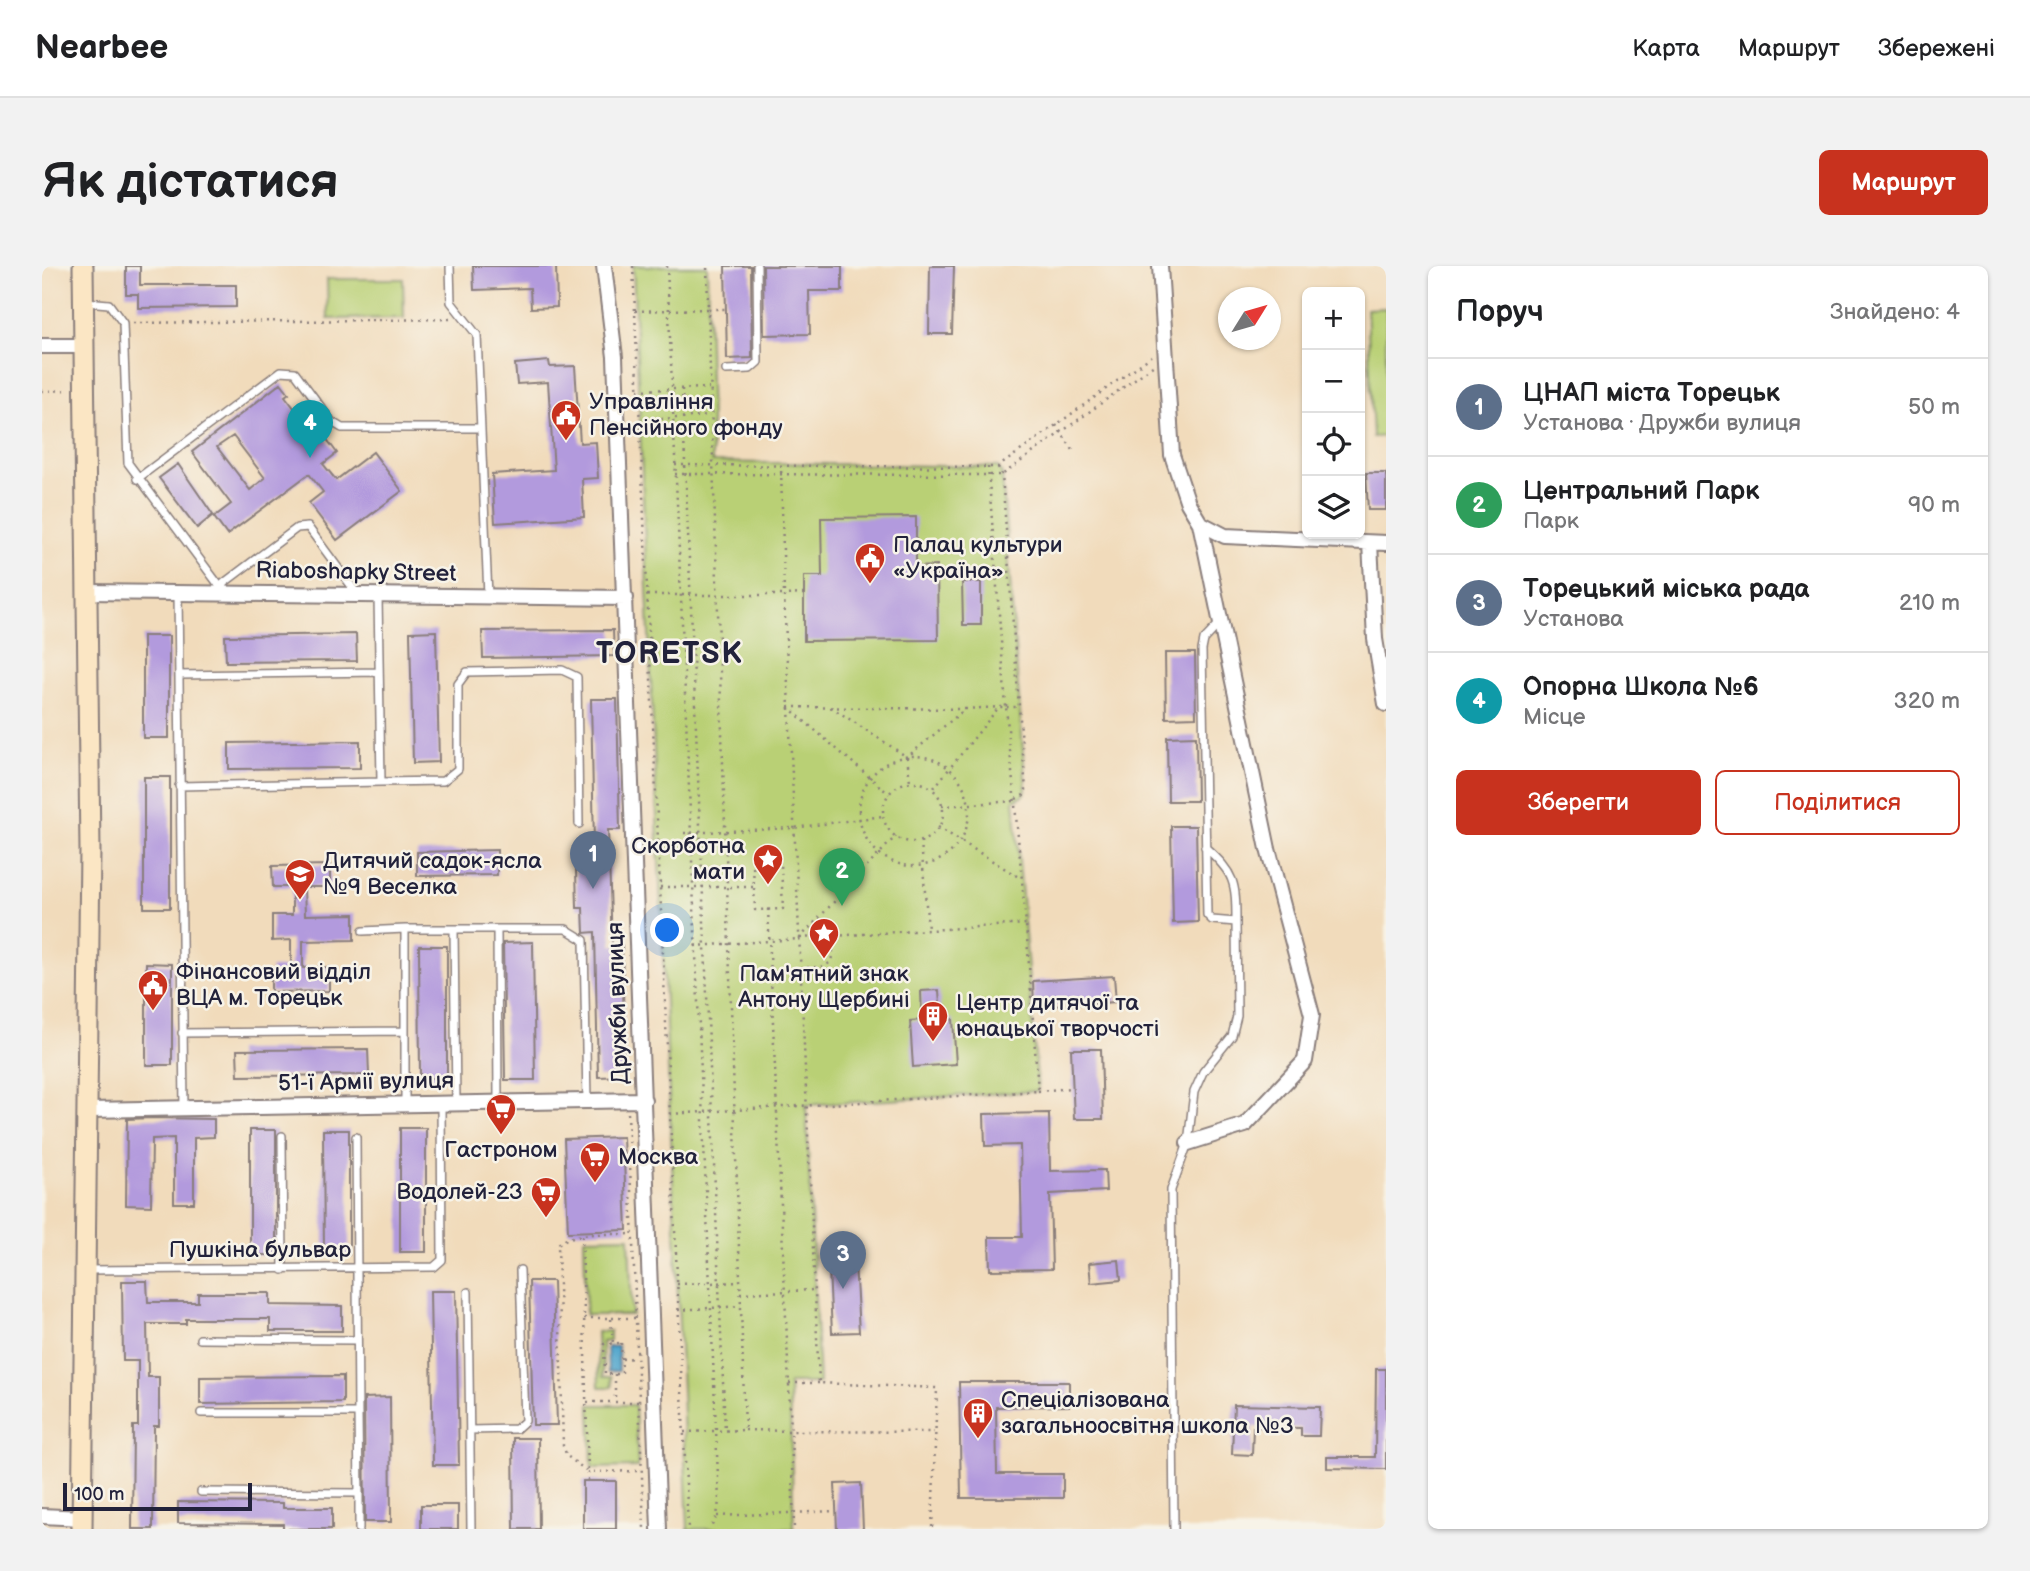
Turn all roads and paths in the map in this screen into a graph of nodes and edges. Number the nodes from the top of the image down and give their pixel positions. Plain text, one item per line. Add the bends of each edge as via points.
1 (82, 266) edge
2 (450, 266) edge
3 (604, 266) edge
4 (633, 266) edge
5 (667, 266) edge
6 (707, 266) edge
7 (757, 266) edge
8 (1160, 266) edge
9 (82, 302) junction
10 (708, 309) junction
11 (726, 309) dead end
12 (635, 311) junction
13 (453, 319) dead end
14 (123, 323) junction
15 (42, 346) edge
16 (82, 346) junction
17 (1166, 351) junction
18 (726, 370) dead end
19 (710, 387) junction
20 (682, 388) junction
21 (83, 390) junction
22 (638, 390) junction
23 (42, 391) edge
24 (711, 416) junction
25 (673, 418) junction
26 (640, 420) junction
27 (1056, 425) junction
28 (481, 428) junction
29 (1061, 432) junction
30 (1075, 453) dead end
31 (675, 465) junction
32 (781, 465) junction
33 (988, 467) junction
34 (998, 467) junction
35 (675, 474) junction
36 (989, 475) junction
37 (1002, 475) junction
38 (137, 479) junction
39 (1200, 523) junction
40 (1370, 543) junction
41 (1386, 543) edge
42 (1386, 555) edge
43 (221, 591) junction
44 (85, 592) junction
45 (178, 593) junction
46 (804, 594) dead end
47 (358, 595) junction
48 (378, 595) junction
49 (784, 595) junction
50 (488, 596) junction
51 (647, 596) junction
52 (626, 598) junction
53 (1221, 623) junction
54 (379, 672) junction
55 (179, 675) junction
56 (1386, 704) edge
57 (788, 706) junction
58 (830, 707) junction
59 (999, 707) junction
60 (1006, 707) junction
61 (1019, 707) junction
62 (965, 709) junction
63 (907, 757) junction
64 (381, 782) junction
65 (910, 782) junction
66 (179, 786) junction
67 (933, 789) junction
68 (889, 794) junction
69 (1014, 800) junction
70 (942, 806) junction
71 (883, 816) junction
72 (579, 824) dead end
73 (938, 827) junction
74 (793, 828) junction
75 (684, 832) dead end
76 (896, 836) junction
77 (921, 841) junction
78 (1205, 847) junction
79 (1021, 879) junction
80 (660, 887) junction
81 (754, 887) junction
82 (768, 909) junction
83 (1236, 922) junction
84 (1026, 924) junction
85 (405, 929) junction
86 (454, 929) junction
87 (497, 929) junction
88 (929, 930) junction
89 (363, 931) dead end
90 (832, 937) junction
91 (799, 939) junction
92 (695, 946) junction
93 (800, 968) junction
94 (405, 1031) junction
95 (182, 1033) junction
96 (1073, 1088) dead end
97 (1038, 1091) junction
98 (628, 1100) junction
99 (644, 1100) junction
100 (587, 1102) junction
101 (499, 1103) junction
102 (405, 1104) junction
103 (441, 1104) junction
104 (456, 1104) junction
105 (186, 1108) junction
106 (778, 1108) junction
107 (89, 1110) junction
108 (670, 1114) junction
109 (282, 1136) dead end
110 (356, 1137) dead end
111 (1188, 1143) junction
112 (632, 1234) junction
113 (582, 1236) junction
114 (355, 1269) junction
115 (86, 1270) junction
116 (283, 1270) junction
117 (520, 1270) dead end
118 (740, 1281) junction
119 (677, 1284) junction
120 (814, 1290) junction
121 (468, 1292) dead end
122 (740, 1293) junction
123 (741, 1306) junction
124 (678, 1310) junction
125 (584, 1318) junction
126 (611, 1318) junction
127 (636, 1318) junction
128 (200, 1339) dead end
129 (356, 1340) junction
130 (613, 1344) junction
131 (637, 1358) junction
132 (622, 1359) junction
133 (615, 1374) junction
134 (789, 1383) junction
135 (819, 1383) junction
136 (587, 1402) junction
137 (615, 1402) junction
138 (639, 1402) junction
139 (201, 1413) dead end
140 (358, 1413) junction
141 (470, 1430) junction
142 (745, 1430) junction
143 (725, 1431) junction
144 (791, 1431) junction
145 (684, 1432) junction
146 (935, 1432) junction
147 (642, 1471) junction
148 (588, 1472) junction
149 (588, 1481) dead end
150 (201, 1492) dead end
151 (359, 1493) junction
152 (836, 1511) dead end
153 (794, 1512) junction
154 (42, 1516) edge
155 (717, 1516) junction
156 (82, 1524) edge
157 (359, 1529) edge
158 (471, 1529) edge
159 (644, 1529) edge
160 (660, 1529) edge
161 (688, 1529) edge
162 (710, 1529) edge
163 (794, 1529) edge
164 (932, 1529) edge
165 (1174, 1529) edge

1 - 9 main road
2 - 28 lane via 451,302 477,335
3 - 52 street, Дружби вулиця via 615,357
4 - 12 path
5 - 25 path
6 - 10 path
7 - 18 lane via 758,362 750,369
8 - 17 street
9 - 14 lane via 109,304
9 - 16 main road
10 - 11 path
10 - 12 path
10 - 19 path
12 - 22 path
13 - 14 path
14 - 38 lane via 126,454
15 - 16 street
16 - 21 main road
17 - 27 path
17 - 29 path
17 - 39 street via 1172,455
19 - 20 path
19 - 24 path
20 - 22 path
20 - 143 path
21 - 23 path
21 - 44 main road
22 - 26 path
24 - 25 path
24 - 118 path
25 - 26 path
25 - 31 path
26 - 51 path
27 - 29 path
27 - 34 path
28 - 38 lane via 342,428 332,422 295,372 281,371
28 - 50 lane
29 - 30 path
29 - 37 path
31 - 32 path
31 - 35 path
32 - 33 path
32 - 49 path
33 - 34 path
33 - 36 path
34 - 37 path
35 - 36 path
35 - 92 path
36 - 37 path
36 - 60 path
37 - 61 path
38 - 43 lane
39 - 40 street via 1225,536
39 - 53 street
40 - 41 street
40 - 42 street
40 - 56 street via 1375,639
43 - 45 street, Riaboshapky Street
43 - 47 street, Riaboshapky Street
43 - 47 lane via 297,528 308,527
44 - 45 street, Riaboshapky Street
44 - 107 main road
45 - 55 lane
46 - 49 path
47 - 48 street, Riaboshapky Street
48 - 50 street, Riaboshapky Street
48 - 54 lane
49 - 51 path
49 - 57 path
50 - 52 street, Riaboshapky Street
51 - 80 path
52 - 99 street, Дружби вулиця
53 - 78 lane via 1204,640 1202,650
53 - 111 street via 1268,849 1311,1015 1305,1061 1245,1125
54 - 55 lane
54 - 64 lane
55 - 66 lane
57 - 58 path
57 - 68 path
57 - 74 path
58 - 62 path
58 - 63 path
59 - 60 path
59 - 62 path
59 - 67 path
60 - 61 path
60 - 69 path
61 - 69 path via 1026,790
62 - 63 path
63 - 63 path via 882,765 869,778 858,811 860,829 876,851 900,866 919,867 937,863 964,837 968,800 949,768 934,759
63 - 65 path
64 - 66 lane
64 - 72 lane via 443,781 458,769 458,684 467,672 562,670 577,677
65 - 67 path
65 - 68 path
66 - 95 lane
67 - 70 path
68 - 71 path
69 - 70 path
69 - 79 path
70 - 73 path
71 - 74 path
71 - 76 path
73 - 77 path
73 - 79 path
74 - 75 path
74 - 91 path
76 - 77 path
76 - 91 path
77 - 88 path
78 - 83 lane via 1234,880
78 - 83 lane via 1207,915 1212,920
79 - 84 path
80 - 81 path
80 - 108 path
81 - 82 path via 755,910
81 - 82 path via 753,864 781,863 783,909
82 - 106 path
83 - 111 lane via 1237,1016 1232,1035 1203,1072 1194,1092
84 - 88 path
84 - 97 path
85 - 86 lane
85 - 89 lane
85 - 94 lane
86 - 87 lane
86 - 104 lane
87 - 100 lane via 566,929 584,940
87 - 101 lane
88 - 90 path
90 - 91 path
90 - 93 path via 830,963
91 - 92 path
91 - 93 path
92 - 155 path
93 - 120 path
94 - 95 lane
94 - 102 lane
95 - 105 lane
96 - 97 path
97 - 106 path
98 - 99 street, 51-ї Армії вулиця
98 - 100 street, 51-ї Армії вулиця
98 - 112 path
99 - 160 street, Дружби вулиця
100 - 101 street, 51-ї Армії вулиця
101 - 104 street, 51-ї Армії вулиця
102 - 103 street, 51-ї Армії вулиця
102 - 105 street, 51-ї Армії вулиця
103 - 104 street, 51-ї Армії вулиця
103 - 114 lane, Пушкіна бульвар via 442,1260 435,1267
105 - 107 street, 51-ї Армії вулиця
106 - 108 path
106 - 134 path
107 - 115 main road
108 - 119 path
109 - 116 lane
110 - 114 lane
111 - 165 lane via 1171,1190
112 - 113 path
112 - 127 path
113 - 125 path
113 - 148 path via 567,1237 558,1244 563,1446 568,1457
114 - 116 lane, Пушкіна бульвар
114 - 129 lane
115 - 116 lane, Пушкіна бульвар
115 - 156 main road
117 - 141 lane via 525,1421 516,1429
118 - 119 path
118 - 122 path
119 - 124 path
120 - 122 path
120 - 135 path
121 - 141 lane
122 - 123 path
123 - 124 path
123 - 142 path
124 - 145 path
125 - 126 path
125 - 136 path
126 - 127 path
126 - 130 path
127 - 131 path
128 - 129 lane
129 - 140 lane
130 - 132 path via 621,1343
130 - 133 path via 604,1344 605,1374
131 - 132 path
131 - 138 path
132 - 133 path via 622,1374
133 - 137 path
134 - 135 path
134 - 144 path
135 - 146 path via 937,1388
136 - 137 path
136 - 148 path
137 - 138 path
138 - 147 path
139 - 140 lane
140 - 151 lane
141 - 158 lane
142 - 143 path
142 - 144 path
143 - 145 path
144 - 146 path
144 - 153 path
145 - 161 path
146 - 164 path
147 - 148 path
147 - 159 path
148 - 149 path
150 - 151 lane
151 - 157 lane
152 - 153 path
153 - 155 path
153 - 163 path
154 - 156 street
155 - 162 path

